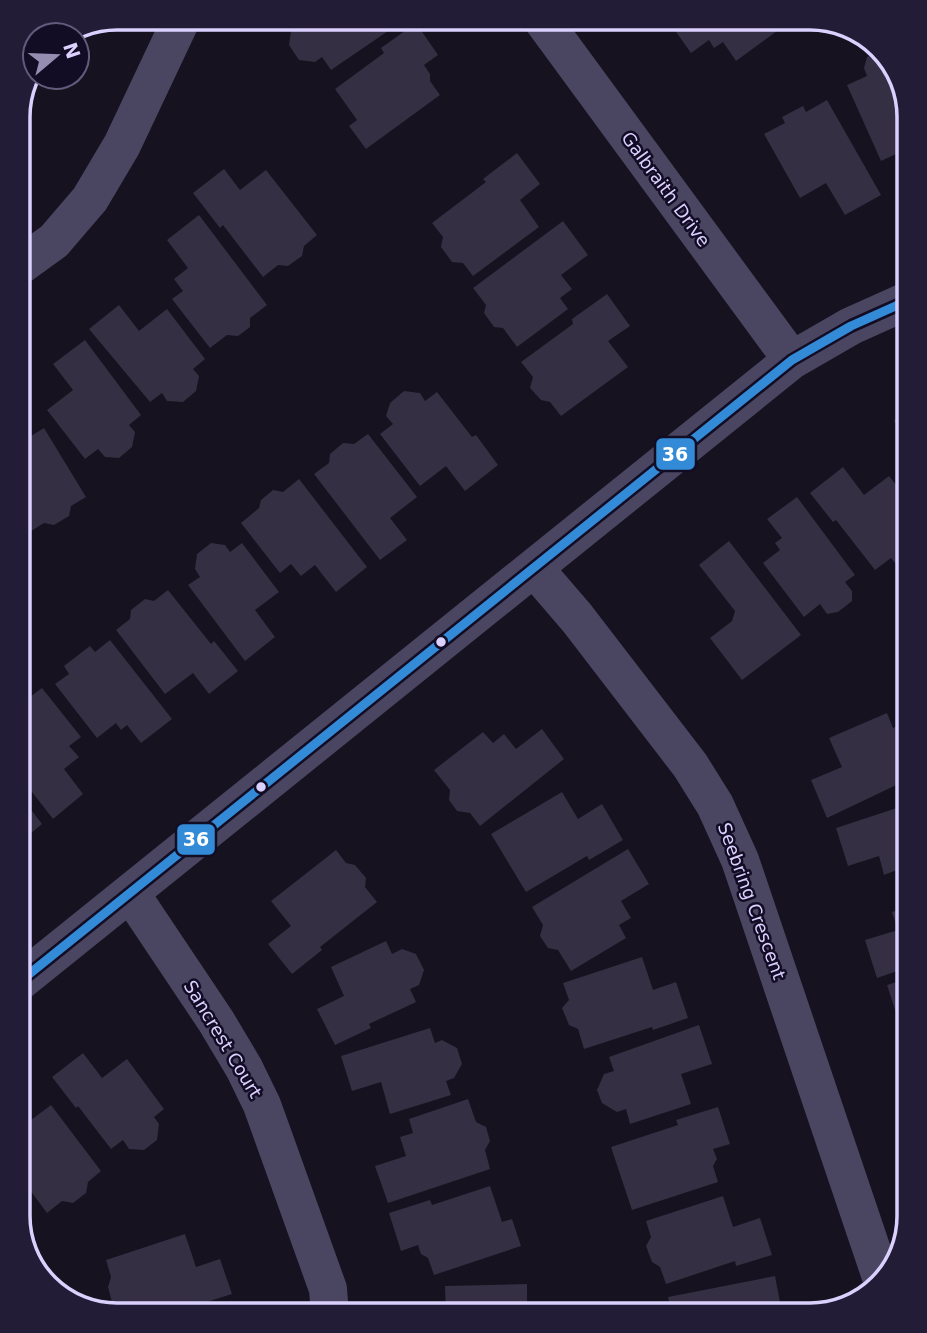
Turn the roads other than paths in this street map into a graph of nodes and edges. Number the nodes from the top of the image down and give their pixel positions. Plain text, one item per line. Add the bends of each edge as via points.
1 (176, 30) edge
2 (550, 30) edge
3 (30, 258) edge
4 (897, 305) edge
5 (792, 360) junction
6 (534, 568) junction
7 (131, 894) junction
8 (30, 974) edge
9 (880, 1268) edge
10 (329, 1303) edge

1 - 3 street via 122,145 90,199 54,241
2 - 5 street, Galbraith Drive
4 - 5 street
5 - 6 street
6 - 7 street
6 - 9 street, Seebring Crescent via 690,765 715,805 740,860
7 - 8 street
7 - 10 street, Sancrest Court via 216,1021 262,1105

